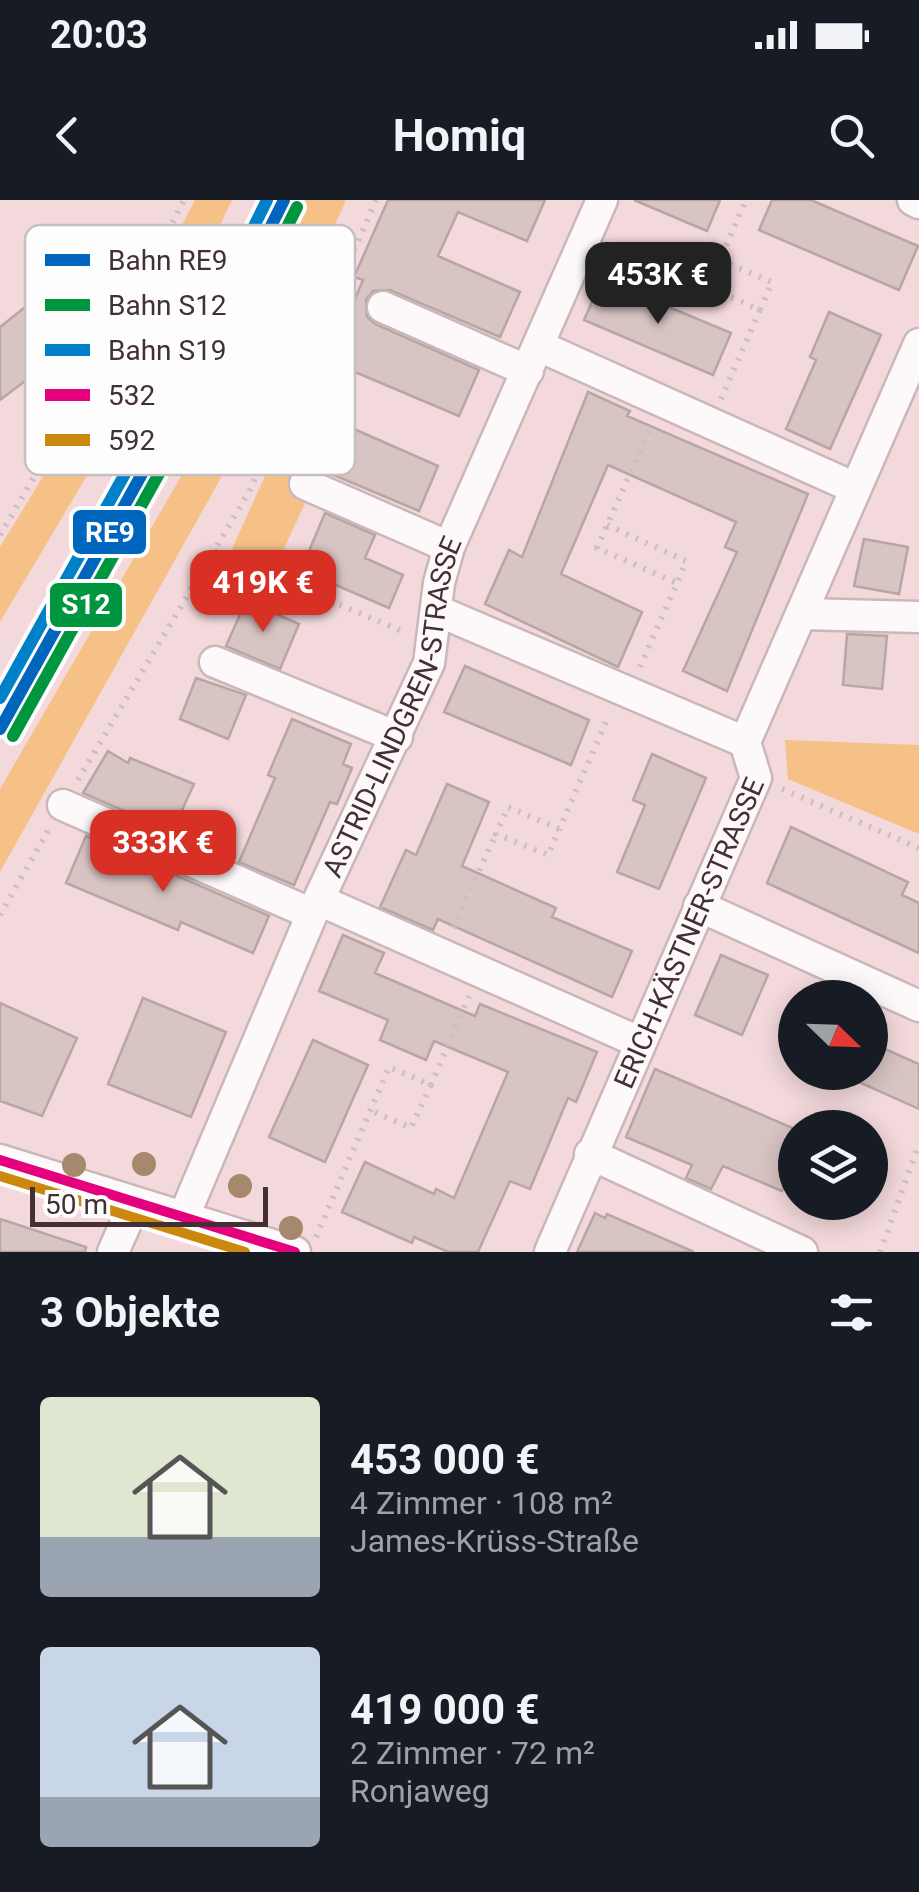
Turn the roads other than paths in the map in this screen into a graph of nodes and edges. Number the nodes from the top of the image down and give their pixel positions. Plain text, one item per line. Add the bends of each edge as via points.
1 (602, 200) edge
2 (383, 308) dead end
3 (919, 344) edge
4 (534, 358) junction
5 (909, 389) edge
6 (306, 484) dead end
7 (855, 488) junction
8 (449, 546) junction
9 (438, 610) junction
10 (802, 614) junction
11 (919, 617) edge
12 (216, 662) dead end
13 (397, 737) junction
14 (745, 742) junction
15 (63, 805) road end
16 (699, 906) junction
17 (316, 907) junction
18 (919, 1006) edge
19 (639, 1042) junction
20 (590, 1154) junction
21 (0, 1160) edge
22 (135, 1203) junction
23 (184, 1216) junction
24 (112, 1252) edge
25 (295, 1252) edge
26 (550, 1252) edge
27 (802, 1252) edge

1 - 4 street, ASTRID-LINDGREN-STRASSE
2 - 4 street
3 - 5 street, ERICH-KÄSTNER-STRASSE
4 - 7 street via 661,402
4 - 8 street, ASTRID-LINDGREN-STRASSE
5 - 7 street, ERICH-KÄSTNER-STRASSE
6 - 8 street
7 - 10 street, ERICH-KÄSTNER-STRASSE
8 - 9 street, ASTRID-LINDGREN-STRASSE
9 - 13 street, ASTRID-LINDGREN-STRASSE via 434,645
9 - 14 street
10 - 11 street
10 - 14 street, ERICH-KÄSTNER-STRASSE
12 - 13 street
13 - 17 street, ASTRID-LINDGREN-STRASSE
14 - 16 street, ERICH-KÄSTNER-STRASSE via 756,778
15 - 17 street
16 - 18 street
16 - 19 street, ERICH-KÄSTNER-STRASSE
17 - 19 street
17 - 23 street, ASTRID-LINDGREN-STRASSE
19 - 20 street, ERICH-KÄSTNER-STRASSE
20 - 26 street, ERICH-KÄSTNER-STRASSE
20 - 27 street
21 - 22 street
22 - 23 street
22 - 24 street
23 - 25 street

